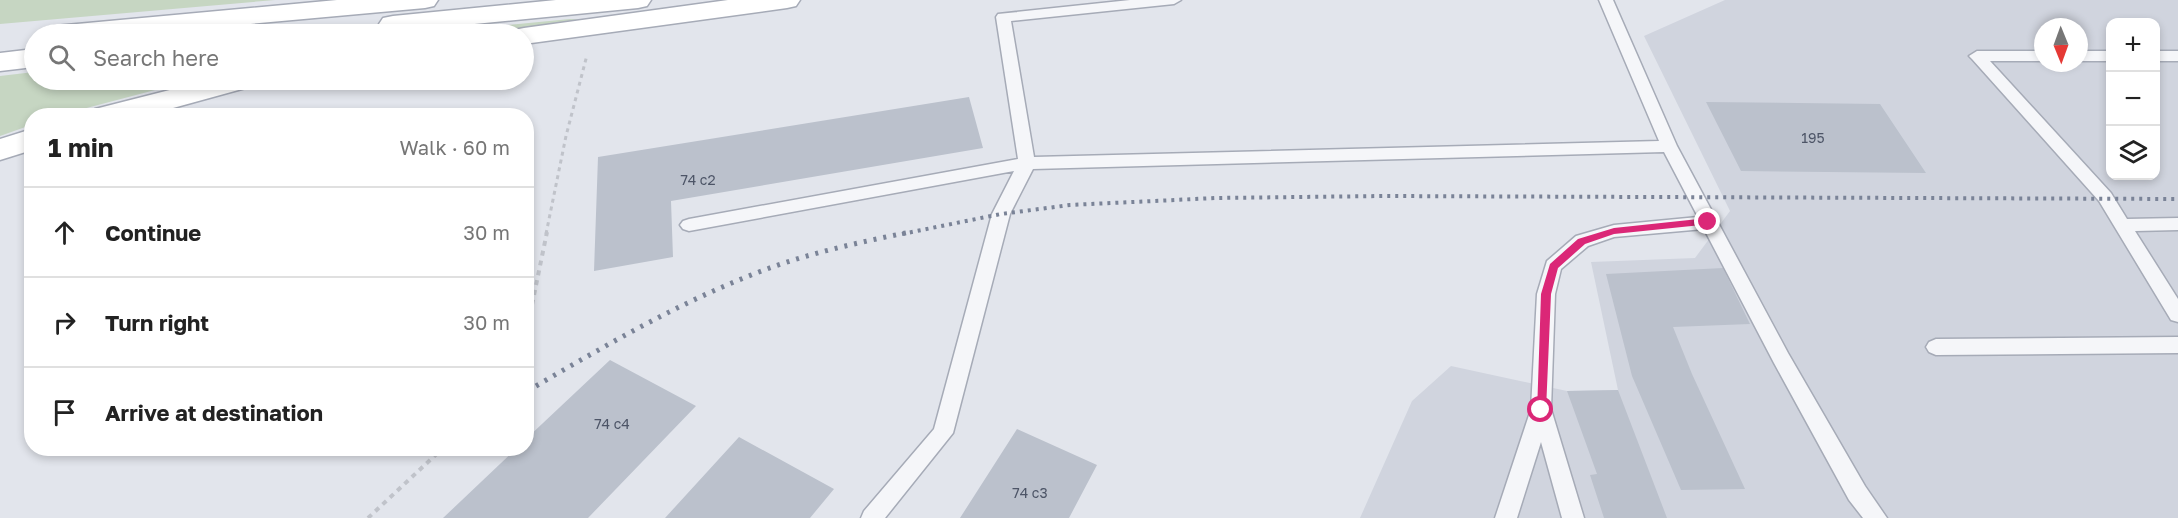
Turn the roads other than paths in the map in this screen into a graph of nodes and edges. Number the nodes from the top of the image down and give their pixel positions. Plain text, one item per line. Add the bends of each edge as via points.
1 (424, 0) edge
2 (638, 0) edge
3 (787, 0) edge
4 (1174, 0) edge
5 (1606, 0) edge
6 (164, 24) edge
7 (385, 24) edge
8 (534, 35) edge
9 (24, 37) edge
10 (0, 40) edge
11 (2034, 56) edge
12 (2088, 56) edge
13 (2106, 56) edge
14 (2160, 56) edge
15 (2178, 56) edge
16 (24, 59) edge
17 (0, 62) edge
18 (205, 90) edge
19 (136, 108) edge
20 (24, 142) edge
21 (1669, 146) junction
22 (0, 150) edge
23 (1027, 163) junction
24 (1708, 222) junction
25 (2178, 224) edge
26 (689, 225) dead end
27 (2122, 225) junction
28 (2178, 315) edge
29 (2178, 345) edge
30 (1936, 347) dead end
31 (1541, 410) junction
32 (872, 518) edge
33 (1506, 518) edge
34 (1573, 518) edge
35 (1876, 518) edge

1 - 6 main road
2 - 7 main road
3 - 8 main road
4 - 23 lane via 1003,17
5 - 21 lane
9 - 10 main road
11 - 27 lane via 1977,56 2105,197
12 - 13 lane
14 - 15 lane
16 - 17 main road
18 - 19 main road
20 - 22 main road
21 - 23 lane
21 - 24 lane
23 - 26 lane
23 - 32 lane via 1001,214 943,433
24 - 31 lane via 1614,231 1582,241 1553,266 1546,294
24 - 35 lane via 1852,482
25 - 27 lane
27 - 28 lane
29 - 30 lane
31 - 33 lane
31 - 34 lane

